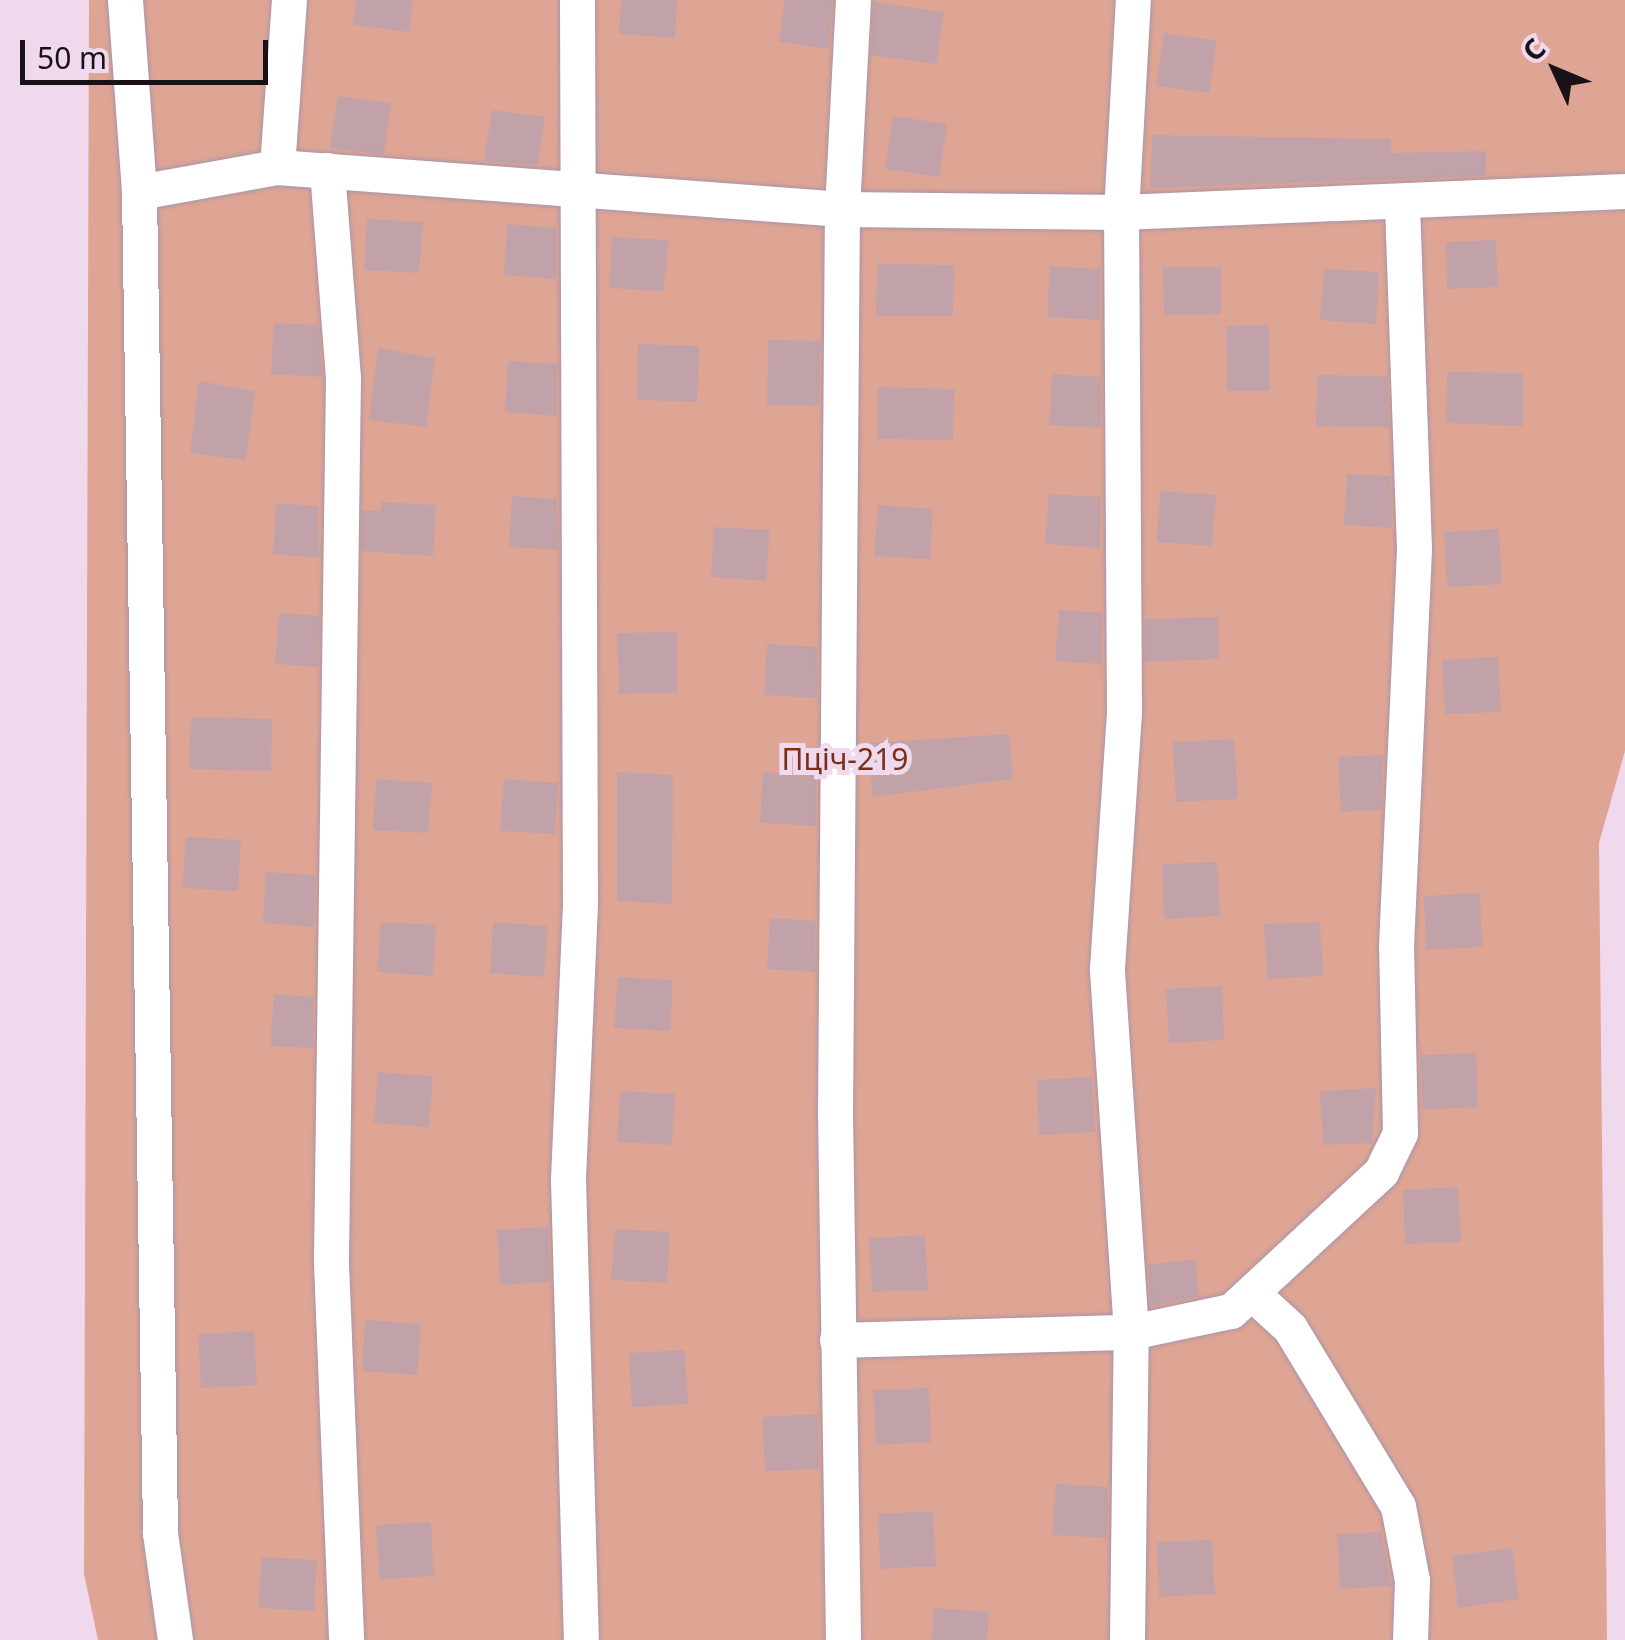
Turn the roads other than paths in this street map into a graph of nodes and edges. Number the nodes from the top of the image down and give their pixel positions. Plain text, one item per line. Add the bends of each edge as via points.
1 (125, 0) edge
2 (289, 0) edge
3 (576, 0) edge
4 (853, 0) edge
5 (1132, 0) edge
6 (277, 166) junction
7 (326, 170) junction
8 (574, 185) junction
9 (1625, 191) edge
10 (139, 192) junction
11 (1402, 202) junction
12 (842, 209) junction
13 (1121, 212) junction
14 (1255, 1296) junction
15 (1131, 1332) junction
16 (837, 1340) junction
17 (175, 1640) edge
18 (346, 1640) edge
19 (581, 1640) edge
20 (844, 1640) edge
21 (1127, 1640) edge
22 (1410, 1640) edge

1 - 10 street
2 - 6 street
3 - 8 street
4 - 12 street
5 - 13 street
6 - 7 street
6 - 10 street
7 - 8 street
7 - 18 street via 343,377 331,1263
8 - 12 street
8 - 19 street via 580,904 568,1179
9 - 11 street
10 - 17 street via 160,1533
11 - 13 street
11 - 14 street via 1414,548 1396,946 1400,1133 1381,1172
12 - 13 street
12 - 16 street
13 - 15 street via 1124,713 1107,968
14 - 15 street via 1186,1325
14 - 22 street via 1290,1328 1398,1506 1412,1580
15 - 16 street
15 - 21 street
16 - 20 street

